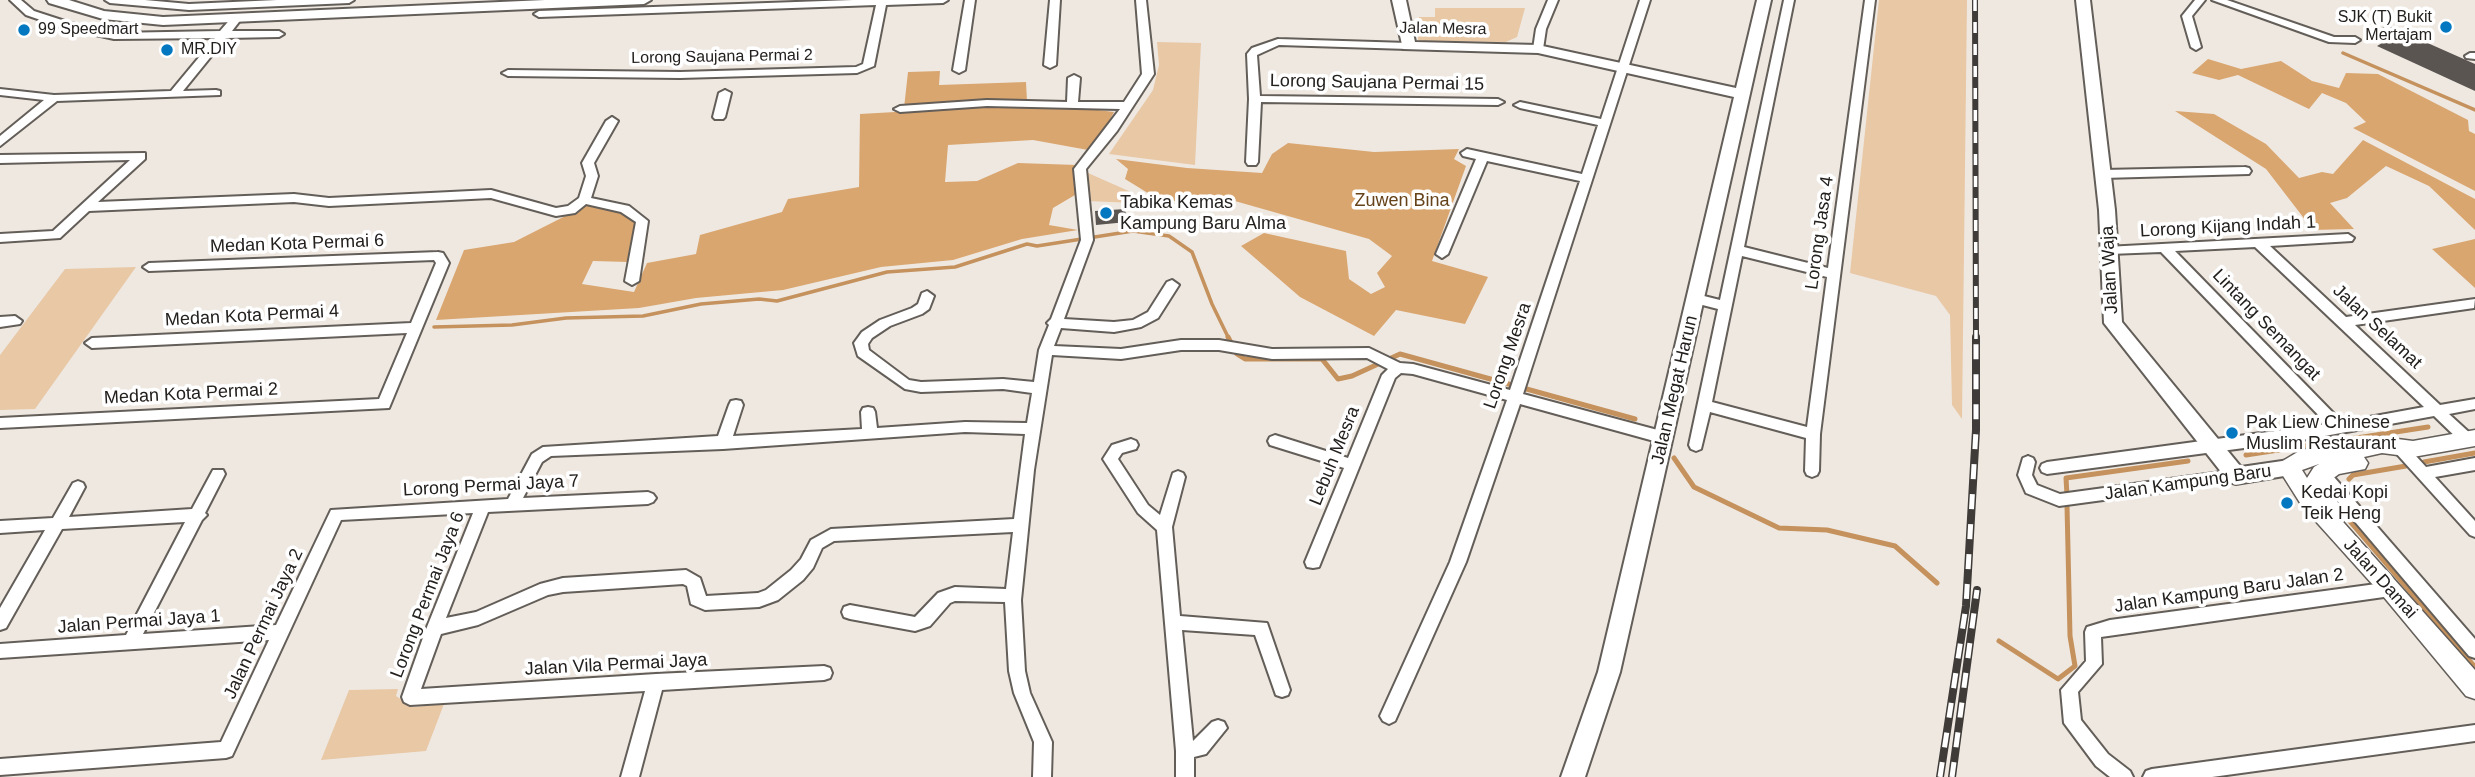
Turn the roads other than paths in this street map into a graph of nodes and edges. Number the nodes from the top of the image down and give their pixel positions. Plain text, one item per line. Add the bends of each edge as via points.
1 (15, 0) edge
2 (54, 0) edge
3 (110, 0) edge
4 (342, 0) edge
5 (349, 0) edge
6 (644, 0) edge
7 (943, 0) edge
8 (970, 0) edge
9 (1055, 0) edge
10 (1141, 0) edge
11 (1399, 0) edge
12 (1553, 0) edge
13 (1645, 0) edge
14 (1764, 0) edge
15 (1789, 0) edge
16 (1870, 0) edge
17 (2083, 0) edge
18 (2200, 0) edge
19 (2217, 0) edge
20 (594, 1) edge
21 (882, 1) edge
22 (193, 4) edge
23 (539, 14) dead end
24 (237, 18) junction
25 (177, 21) junction
26 (224, 34) junction
27 (279, 34) dead end
28 (2355, 40) dead end
29 (1409, 46) junction
30 (2196, 47) dead end
31 (1538, 49) junction
32 (1050, 65) dead end
33 (1623, 68) junction
34 (960, 70) dead end
35 (508, 73) dead end
36 (1074, 78) dead end
37 (0, 92) edge
38 (216, 93) dead end
39 (725, 93) dead end
40 (174, 94) junction
41 (1740, 94) junction
42 (54, 98) junction
43 (1255, 99) junction
44 (1498, 102) dead end
45 (1520, 104) dead end
46 (1128, 105) junction
47 (1072, 106) junction
48 (900, 109) dead end
49 (719, 117) dead end
50 (612, 121) dead end
51 (1605, 123) junction
52 (0, 142) edge
53 (1467, 153) dead end
54 (1483, 157) junction
55 (0, 159) edge
56 (1252, 162) dead end
57 (2245, 171) dead end
58 (2103, 174) junction
59 (1587, 179) junction
60 (584, 200) junction
61 (86, 207) junction
62 (0, 238) edge
63 (2347, 238) dead end
64 (2259, 243) junction
65 (2166, 248) junction
66 (1737, 250) junction
67 (2109, 250) junction
68 (1443, 254) dead end
69 (149, 267) dead end
70 (1834, 274) junction
71 (632, 281) dead end
72 (1172, 285) dead end
73 (927, 296) dead end
74 (1696, 299) junction
75 (2473, 303) edge
76 (1725, 306) junction
77 (2344, 322) junction
78 (1054, 323) junction
79 (415, 328) junction
80 (92, 343) dead end
81 (1046, 350) junction
82 (1389, 363) junction
83 (1038, 388) junction
84 (1518, 389) junction
85 (2475, 404) edge
86 (736, 405) dead end
87 (1705, 405) junction
88 (2437, 410) junction
89 (868, 412) dead end
90 (0, 423) edge
91 (2339, 428) junction
92 (1032, 429) junction
93 (870, 434) junction
94 (1813, 434) junction
95 (1665, 438) junction
96 (2471, 438) edge
97 (1275, 441) dead end
98 (723, 443) junction
99 (1131, 445) dead end
100 (1696, 445) dead end
101 (2214, 447) junction
102 (2406, 450) junction
103 (2028, 463) dead end
104 (2475, 464) edge
105 (1352, 465) junction
106 (2047, 467) dead end
107 (2289, 468) junction
108 (1812, 471) dead end
109 (2322, 473) junction
110 (2423, 473) junction
111 (218, 474) dead end
112 (2236, 476) junction
113 (1178, 477) dead end
114 (78, 487) dead end
115 (648, 498) dead end
116 (513, 504) junction
117 (483, 506) junction
118 (336, 514) joint
119 (199, 515) junction
120 (58, 524) junction
121 (1021, 525) junction
122 (0, 527) edge
123 (1164, 527) junction
124 (2475, 531) edge
125 (1313, 562) dead end
126 (2391, 589) junction
127 (1014, 596) junction
128 (850, 612) dead end
129 (1173, 622) junction
130 (0, 623) edge
131 (435, 628) junction
132 (281, 632) junction
133 (131, 642) junction
134 (0, 650) edge
135 (2475, 650) edge
136 (824, 673) dead end
137 (656, 681) junction
138 (2475, 688) edge
139 (1282, 690) dead end
140 (410, 697) joint
141 (1389, 716) dead end
142 (1218, 728) dead end
143 (2475, 733) edge
144 (1185, 751) junction
145 (0, 767) edge
146 (630, 777) edge
147 (1042, 777) edge
148 (1185, 777) edge
149 (1573, 777) edge
150 (2124, 777) edge
151 (2152, 777) edge

1 - 26 street via 30,13 114,36
2 - 25 street via 103,15
3 - 22 street
4 - 5 street
4 - 22 street
6 - 20 street
7 - 21 street
8 - 34 street
9 - 32 street
10 - 46 street via 1148,74
11 - 29 street
12 - 31 street
13 - 33 street, Lorong Mesra
14 - 41 street, Jalan Megat Harun
15 - 66 street, Jalan Megat Harun
16 - 70 street, Lorong Jasa 4
17 - 58 street, Jalan Waja
18 - 30 street via 2188,16
19 - 28 street via 2333,40
20 - 24 street
21 - 23 street
21 - 35 street, Lorong Saujana Permai 2 via 868,66 857,70
22 - 25 street
24 - 25 street
24 - 26 street
26 - 27 street
26 - 40 street
29 - 31 street, Jalan Mesra
29 - 43 street, Jalan Mesra via 1264,45 1252,54
31 - 33 street, Jalan Mesra
33 - 41 street, Jalan Mesra
33 - 51 street, Lorong Mesra
36 - 47 street
37 - 42 street
38 - 40 street
39 - 49 street
40 - 42 street
41 - 74 street, Jalan Megat Harun
42 - 52 street
43 - 44 street, Lorong Saujana Permai 15
43 - 56 street, Jalan Mesra
45 - 51 street
46 - 47 street
46 - 78 street via 1080,169 1086,235
47 - 48 street via 987,103
50 - 60 street via 588,163 592,176
51 - 59 street, Lorong Mesra
53 - 54 street
54 - 59 street
54 - 68 street
55 - 61 street via 141,156
57 - 58 street
58 - 67 street, Jalan Waja
59 - 84 street, Lorong Mesra
60 - 61 street via 556,212 491,194
60 - 71 street via 625,209 642,221
61 - 62 street via 56,235
63 - 64 street, Lorong Kijang Indah 1
64 - 65 street, Lorong Kijang Indah 1
64 - 77 street, Jalan Selamat
65 - 67 street, Lorong Kijang Indah 1
65 - 91 street, Lintang Semangat
66 - 70 street
66 - 76 street, Jalan Megat Harun
67 - 101 street, Jalan Waja via 2113,323
69 - 79 street, Medan Kota Permai 6 via 438,256 443,263
70 - 94 street, Lorong Jasa 4
72 - 78 street via 1153,315 1136,324
73 - 83 street via 917,311 867,334 861,343 863,352 905,384
74 - 76 street
74 - 95 street, Jalan Megat Harun
75 - 77 street
76 - 87 street, Jalan Megat Harun
77 - 88 street, Jalan Selamat
78 - 81 street
79 - 80 street, Medan Kota Permai 4
79 - 90 street, Medan Kota Permai 2 via 384,404
81 - 82 street via 1121,354 1181,345 1272,354 1357,352
81 - 83 street
82 - 84 street
82 - 105 street, Lebuh Mesra via 1389,375
83 - 92 street
84 - 95 street
84 - 141 street, Lorong Mesra via 1458,562
85 - 88 street
86 - 98 street
87 - 94 street
87 - 100 street, Jalan Megat Harun
88 - 91 street
88 - 96 street, Jalan Selamat
89 - 93 street
91 - 101 street
92 - 93 street via 965,427
92 - 121 street
93 - 98 street
94 - 108 street, Lorong Jasa 4
95 - 149 street, Jalan Megat Harun via 1609,672
96 - 102 main road, Jalan Kampung Baru
97 - 105 street
98 - 116 street via 548,451 537,458
99 - 123 street via 1117,449 1110,459 1143,509
101 - 106 street
101 - 112 street, Jalan Waja
102 - 107 main road, Jalan Kampung Baru via 2382,445 2301,459
102 - 109 main road, Jalan Kampung Baru
102 - 110 street
103 - 112 street, Jalan Kampung Baru via 2025,475 2031,489 2059,500
104 - 110 street
105 - 125 street, Lebuh Mesra
107 - 112 street, Jalan Kampung Baru
107 - 126 main road, Jalan Damai via 2310,500
109 - 126 main road via 2317,490
109 - 135 street
110 - 124 street
111 - 119 street
113 - 123 street
114 - 120 street
115 - 116 street, Lorong Permai Jaya 7
116 - 117 street, Lorong Permai Jaya 7
117 - 118 street, Lorong Permai Jaya 7
117 - 131 street, Lorong Permai Jaya 6
118 - 132 street, Jalan Permai Jaya 2
119 - 120 street
119 - 133 street
120 - 122 street
120 - 130 street
121 - 127 street
121 - 131 street via 831,535 816,544 797,575 759,600 705,603 697,599 694,583 686,577 575,584 546,589 478,618
123 - 129 street
126 - 138 main road, Jalan Damai
126 - 150 street, Jalan Kampung Baru Jalan 2 via 2110,626 2093,632 2094,664 2069,690 2073,723 2102,760
127 - 128 street via 956,594 944,598 924,621 915,624
127 - 147 street via 1017,671 1043,742
129 - 139 street via 1261,628
129 - 144 street
131 - 140 street, Lorong Permai Jaya 6
132 - 133 street, Jalan Permai Jaya 1
132 - 145 street, Jalan Permai Jaya 2 via 226,750
133 - 134 street, Jalan Permai Jaya 1
136 - 137 street, Jalan Vila Permai Jaya
137 - 140 street, Jalan Vila Permai Jaya
137 - 146 street
142 - 144 street via 1200,748
143 - 151 street
144 - 148 street

